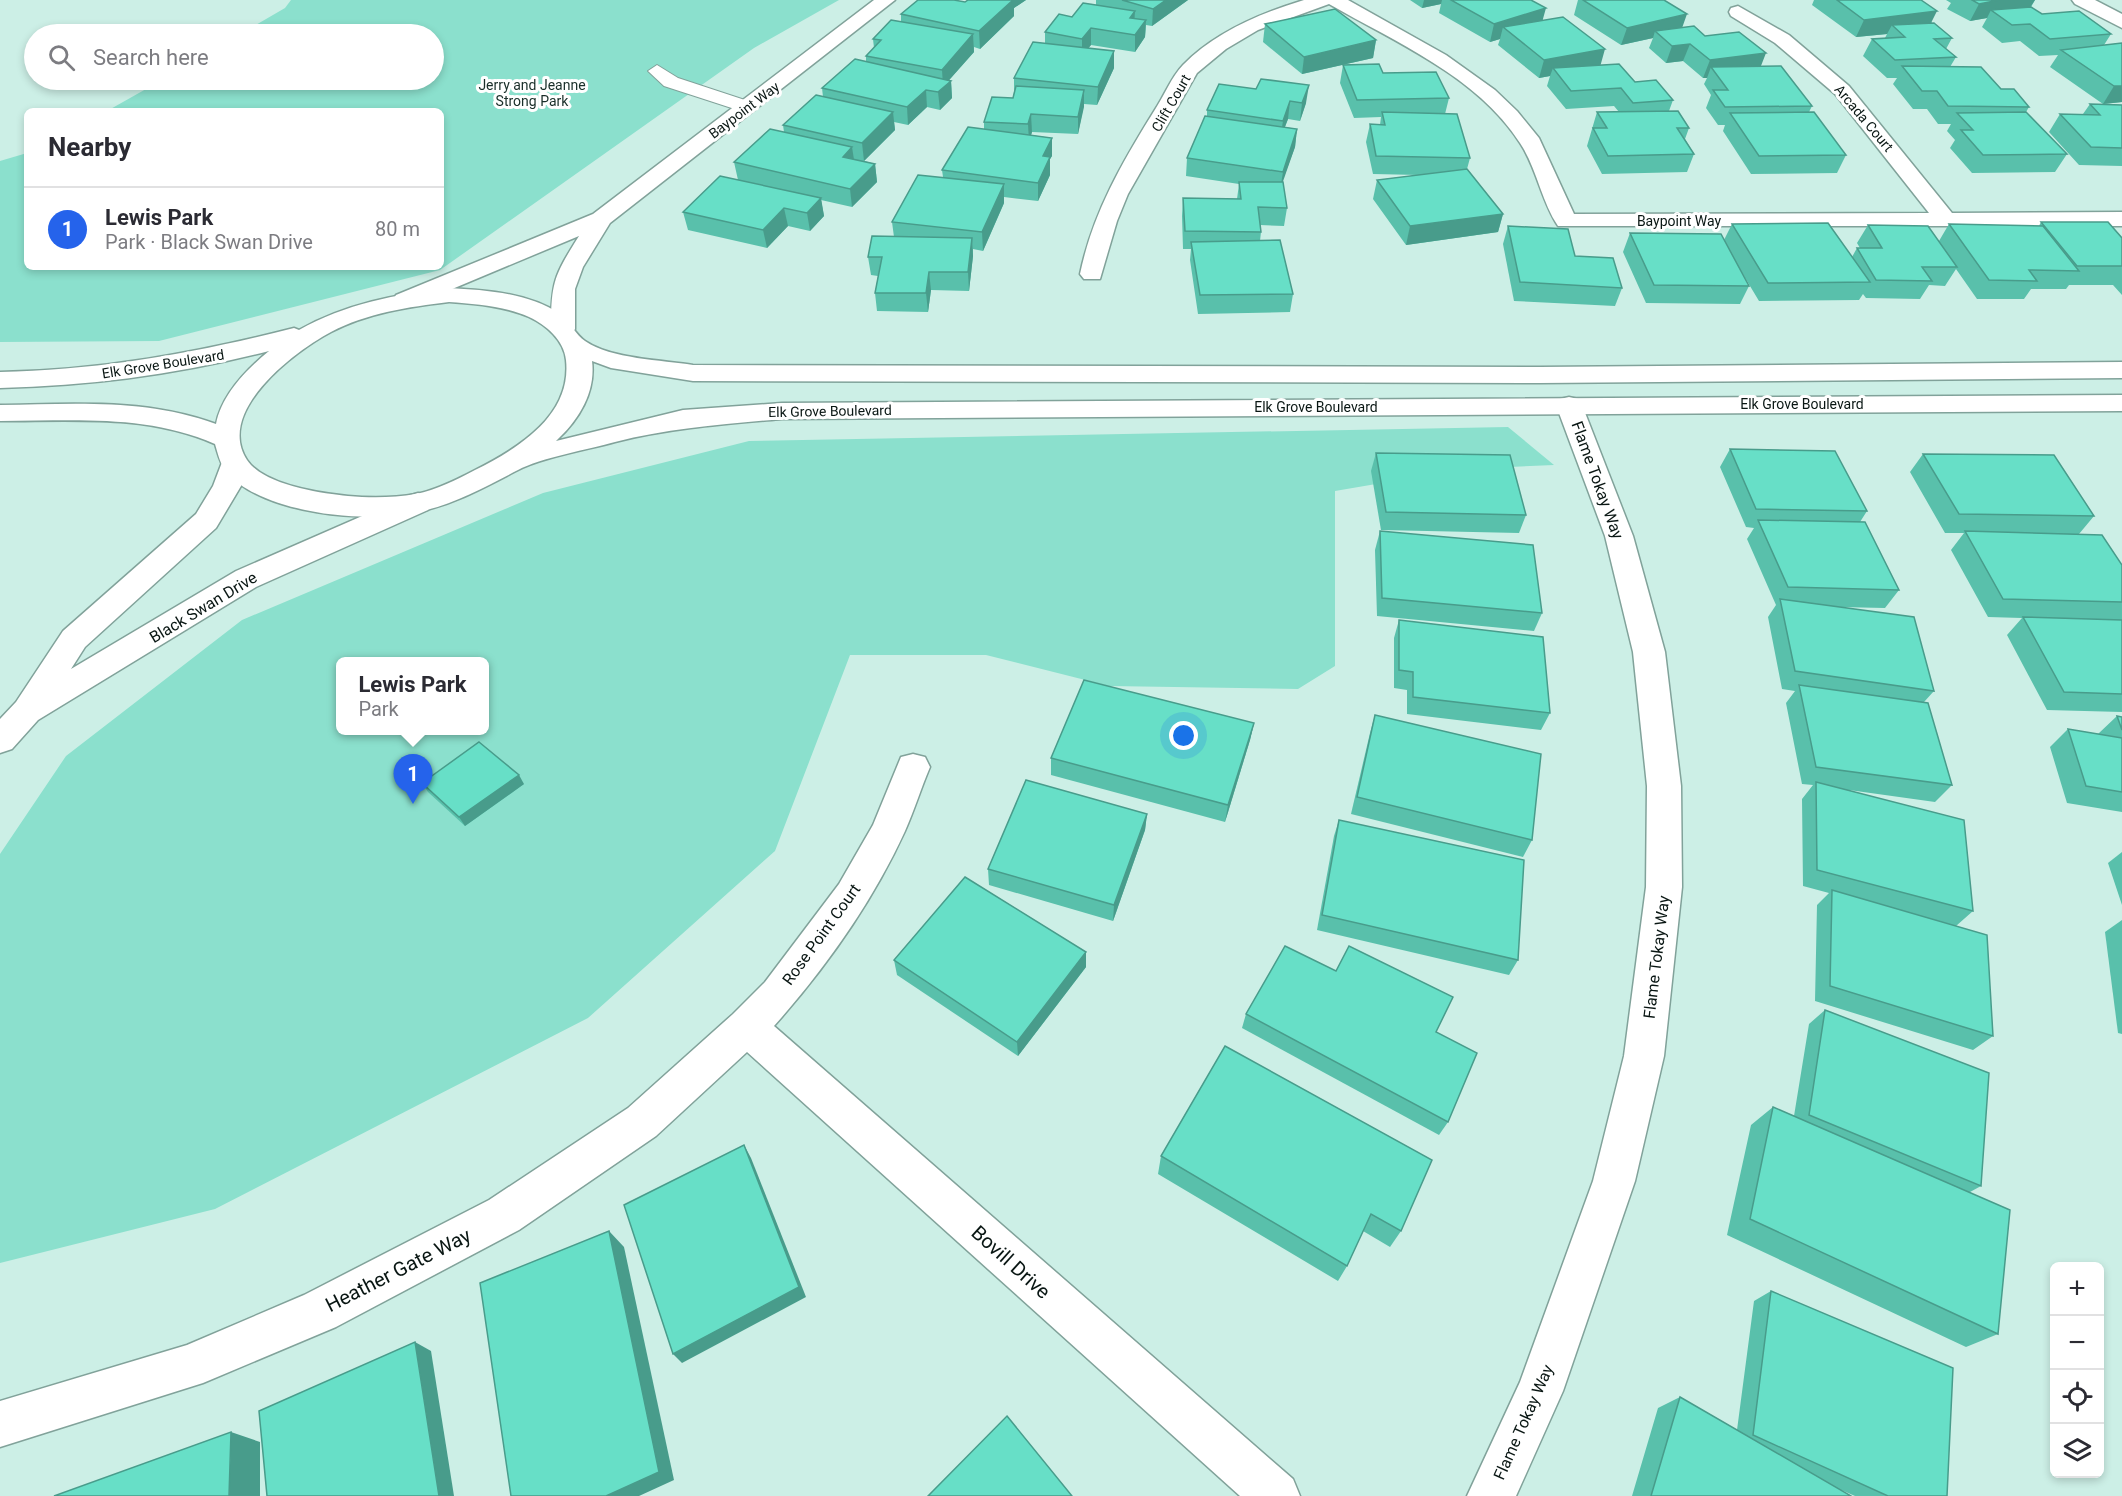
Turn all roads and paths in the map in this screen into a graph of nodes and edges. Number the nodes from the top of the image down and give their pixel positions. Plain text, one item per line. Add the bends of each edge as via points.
1 (886, 0) edge
2 (1323, 0) edge
3 (1335, 0) edge
4 (2081, 0) edge
5 (1738, 12) dead end
6 (2122, 22) edge
7 (657, 71) dead end
8 (747, 107) junction
9 (601, 219) junction
10 (2122, 219) edge
11 (1946, 220) junction
12 (1092, 274) dead end
13 (405, 300) junction
14 (322, 327) junction
15 (569, 337) junction
16 (2122, 370) edge
17 (0, 380) edge
18 (2122, 403) edge
19 (1569, 405) junction
20 (0, 413) edge
21 (231, 451) junction
22 (515, 461) junction
23 (417, 503) junction
24 (27, 711) junction
25 (0, 741) edge
26 (913, 767) dead end
27 (747, 1027) junction
28 (0, 1424) edge
29 (1276, 1496) edge
30 (1491, 1496) edge

1 - 8 street, Baypoint Way
2 - 12 street, Clift Court via 1244,28 1189,70 1109,210 1096,245
3 - 11 street, Baypoint Way via 1455,70 1512,117 1530,141 1566,221
4 - 6 street
5 - 11 street, Arcada Court via 1782,39 1842,90
7 - 8 lane via 671,82
8 - 9 street, Baypoint Way
9 - 13 street, Baypoint Way
9 - 15 street, Baypoint Way via 563,289
10 - 11 street, Baypoint Way
13 - 14 street
13 - 15 street, Elk Grove Boulevard via 449,295 497,299 539,312
14 - 17 street, Elk Grove Boulevard via 245,350 122,373
14 - 21 street, Black Swan Drive via 276,356 244,390 232,410
15 - 16 street, Elk Grove Boulevard via 611,360 693,373 1540,375
15 - 22 street, Baypoint Way via 582,364 578,391 558,425
18 - 19 street, Elk Grove Boulevard
19 - 22 street, Elk Grove Boulevard via 782,411 683,419
19 - 30 street, Flame Tokay Way via 1619,536 1649,652 1664,786 1664,887 1644,1056 1614,1181 1540,1391
20 - 21 street via 163,417 199,426
21 - 23 street via 255,480 291,497 347,506
21 - 24 street, Black Swan Drive via 227,486 206,521 74,639
22 - 23 street via 471,485
23 - 24 street, Black Swan Drive via 246,579
24 - 25 street, Black Swan Drive
26 - 27 street, Rose Point Court via 888,830 852,895 778,994
27 - 28 street, Heather Gate Way via 642,1122 504,1215 320,1311 187,1367
27 - 29 street, Bovill Drive

